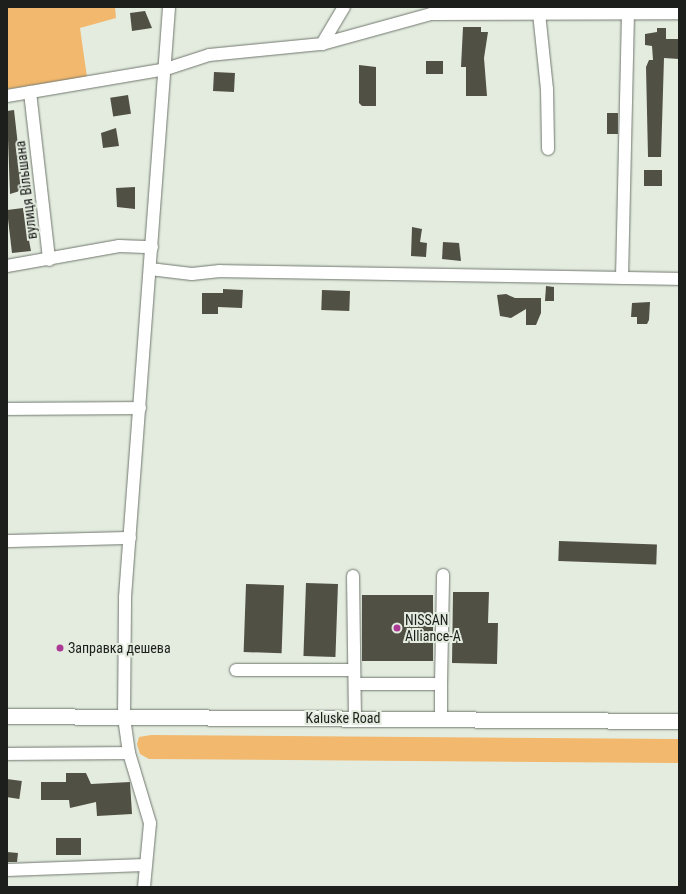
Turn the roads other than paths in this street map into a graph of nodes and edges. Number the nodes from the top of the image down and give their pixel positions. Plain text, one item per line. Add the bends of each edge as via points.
1 (169, 7) edge
2 (344, 7) edge
3 (432, 10) edge
4 (628, 12) junction
5 (539, 13) junction
6 (679, 13) edge
7 (322, 44) junction
8 (166, 69) junction
9 (30, 92) junction
10 (7, 96) edge
11 (548, 149) dead end
12 (152, 247) junction
13 (49, 260) junction
14 (7, 266) edge
15 (150, 269) junction
16 (622, 278) junction
17 (679, 279) edge
18 (140, 408) junction
19 (7, 409) edge
20 (130, 538) junction
21 (7, 541) edge
22 (443, 575) dead end
23 (353, 576) dead end
24 (236, 670) dead end
25 (354, 670) junction
26 (355, 684) junction
27 (441, 684) junction
28 (7, 716) edge
29 (124, 717) junction
30 (355, 717) junction
31 (441, 718) junction
32 (679, 720) edge
33 (7, 754) edge
34 (129, 754) junction
35 (145, 865) junction
36 (7, 870) edge
37 (144, 887) edge

1 - 8 street
2 - 7 street
3 - 5 street
3 - 7 street
4 - 5 street
4 - 6 street
4 - 16 street
5 - 11 street via 547,89
7 - 8 street via 209,55
8 - 9 street
8 - 12 street
9 - 10 street
9 - 13 street, вулиця Вільшана
12 - 13 street via 119,246
12 - 15 street
13 - 14 street
15 - 16 street via 192,274 236,271
15 - 18 street
16 - 17 street
18 - 19 street
18 - 20 street
20 - 21 street
20 - 29 street
22 - 27 street
23 - 25 street
24 - 25 street
25 - 26 street
26 - 27 street
26 - 30 street
27 - 31 street
28 - 29 main road, Kaluske Road
29 - 30 main road, Kaluske Road
29 - 34 street
30 - 31 main road, Kaluske Road
31 - 32 main road, Kaluske Road
33 - 34 street
34 - 35 street via 150,823
35 - 36 street
35 - 37 street

